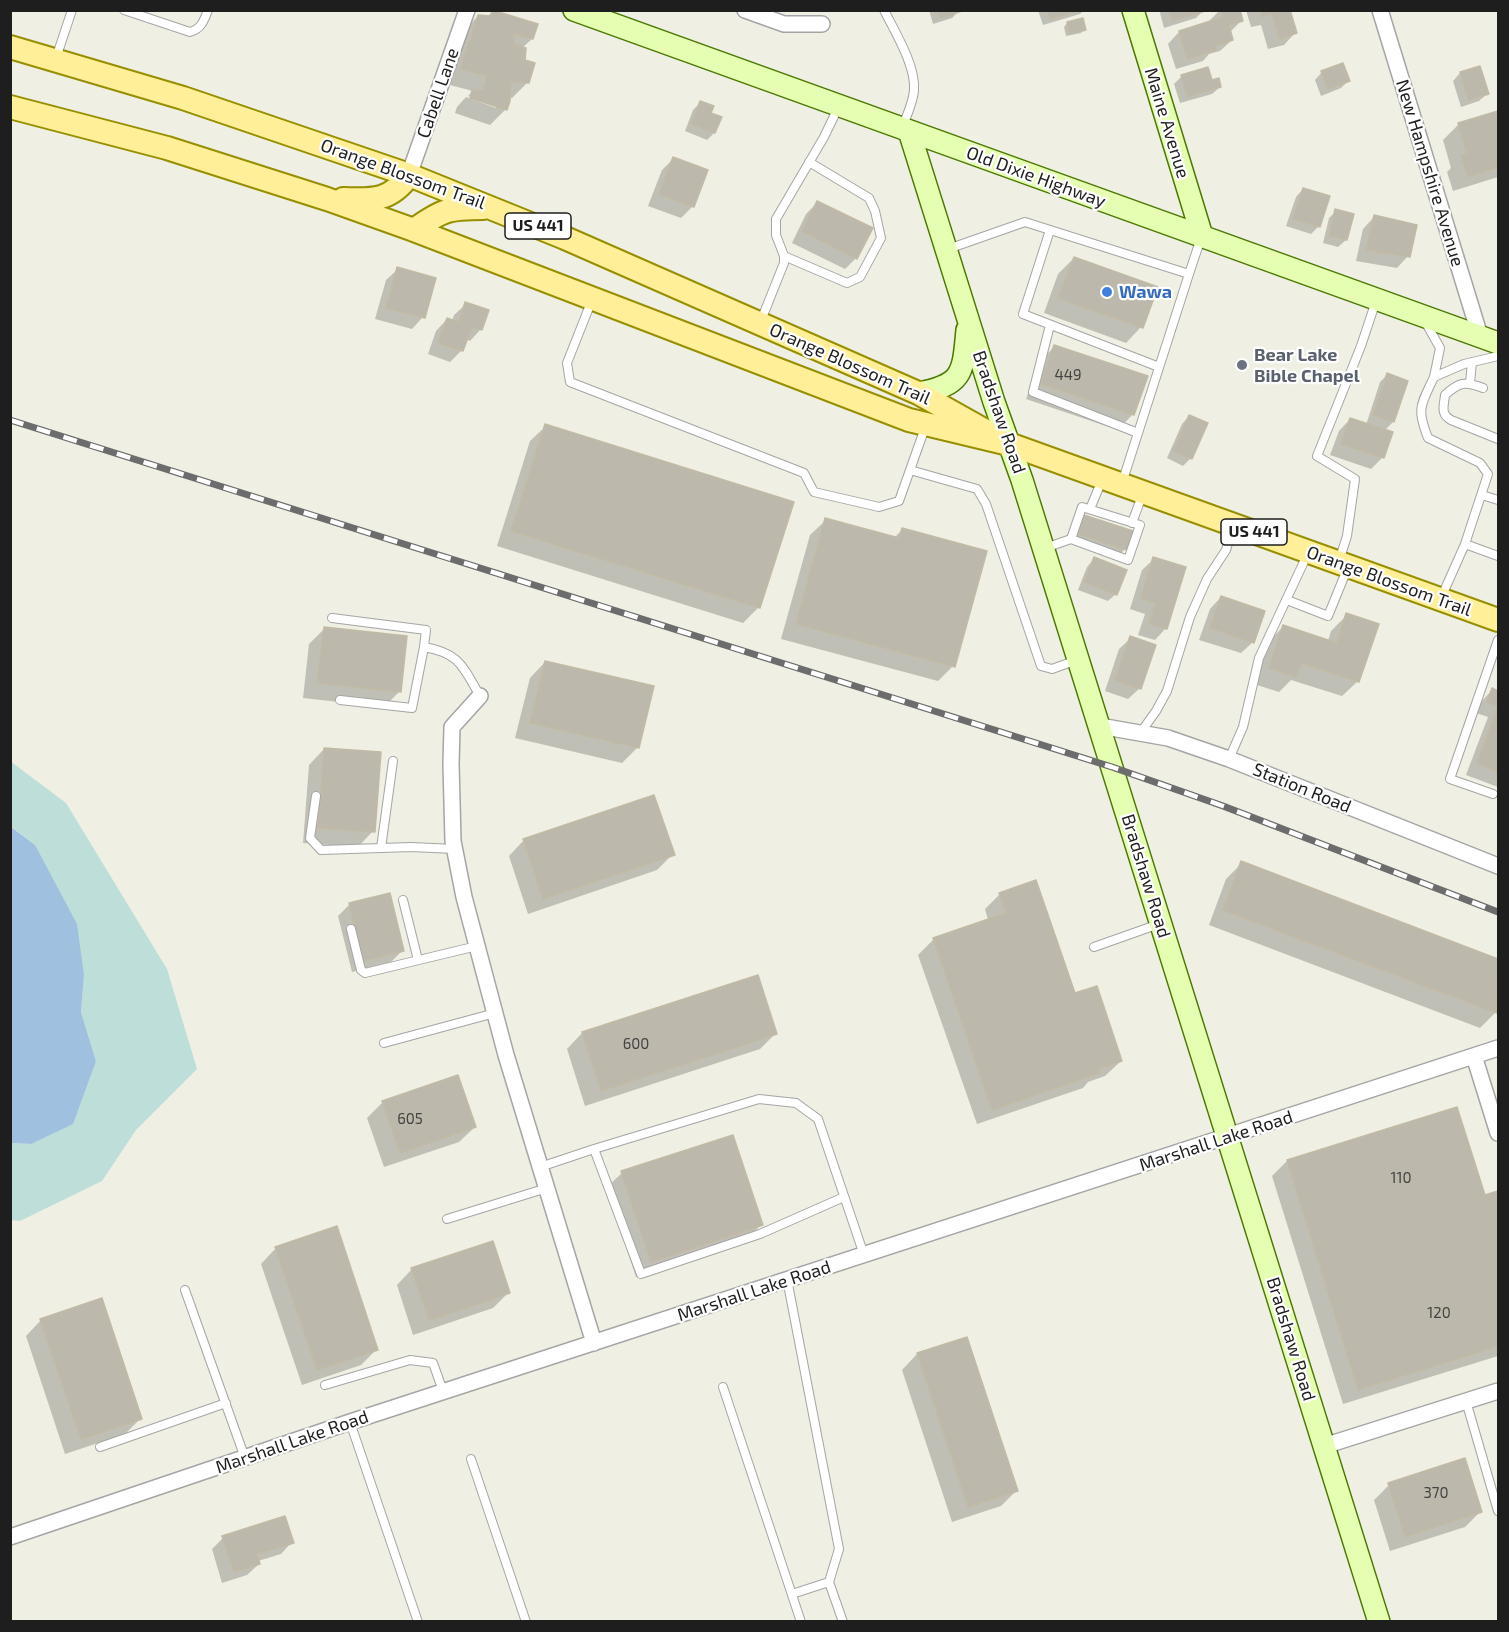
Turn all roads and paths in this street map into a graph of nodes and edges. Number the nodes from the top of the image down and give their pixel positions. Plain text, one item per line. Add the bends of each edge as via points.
1 (72, 10) edge
2 (124, 10) edge
3 (208, 10) edge
4 (467, 10) edge
5 (574, 10) edge
6 (745, 10) edge
7 (884, 10) edge
8 (1133, 10) edge
9 (1380, 10) edge
10 (822, 24) dead end
11 (10, 47) edge
12 (56, 60) junction
13 (839, 106) junction
14 (10, 107) edge
15 (906, 129) junction
16 (809, 162) junction
17 (409, 174) junction
18 (327, 199) junction
19 (493, 208) junction
20 (414, 230) junction
21 (1050, 230) junction
22 (1202, 236) junction
23 (946, 249) junction
24 (784, 256) junction
25 (1190, 274) junction
26 (593, 298) junction
27 (1376, 299) junction
28 (1423, 316) junction
29 (968, 321) junction
30 (760, 324) junction
31 (1050, 325) junction
32 (1489, 340) edge
33 (1498, 356) edge
34 (1472, 362) junction
35 (1159, 368) junction
36 (1434, 377) junction
37 (1470, 383) junction
38 (1483, 388) dead end
39 (918, 393) junction
40 (927, 424) junction
41 (1138, 433) junction
42 (1498, 439) edge
43 (1009, 444) junction
44 (910, 471) junction
45 (1112, 481) junction
46 (1144, 492) junction
47 (1482, 495) junction
48 (1498, 500) edge
49 (1090, 509) junction
50 (1132, 523) junction
51 (1233, 524) junction
52 (1071, 539) junction
53 (1465, 544) junction
54 (1044, 548) junction
55 (1308, 552) junction
56 (1498, 556) edge
57 (1344, 564) junction
58 (1440, 599) junction
59 (1287, 600) junction
60 (332, 618) dead end
61 (1498, 620) edge
62 (1498, 640) edge
63 (424, 647) junction
64 (1078, 660) junction
65 (480, 696) joint
66 (340, 700) dead end
67 (1100, 726) junction
68 (1141, 732) junction
69 (1229, 759) junction
70 (393, 761) dead end
71 (1493, 794) dead end
72 (316, 796) dead end
73 (381, 848) junction
74 (455, 849) junction
75 (1498, 866) edge
76 (403, 900) dead end
77 (1161, 923) junction
78 (351, 929) dead end
79 (477, 946) junction
80 (1094, 947) dead end
81 (418, 960) junction
82 (495, 1012) junction
83 (384, 1043) dead end
84 (1498, 1048) edge
85 (1474, 1056) junction
86 (1498, 1133) edge
87 (1228, 1137) junction
88 (594, 1149) junction
89 (540, 1167) junction
90 (547, 1188) junction
91 (844, 1197) junction
92 (447, 1219) dead end
93 (864, 1255) junction
94 (787, 1279) junction
95 (185, 1290) dead end
96 (594, 1343) junction
97 (325, 1385) dead end
98 (723, 1387) dead end
99 (1498, 1391) edge
100 (443, 1392) junction
101 (1466, 1401) junction
102 (226, 1403) junction
103 (350, 1422) junction
104 (1324, 1446) junction
105 (100, 1447) dead end
106 (245, 1458) junction
107 (471, 1459) dead end
108 (1498, 1511) edge
109 (10, 1537) edge
110 (829, 1582) junction
111 (792, 1594) junction
112 (418, 1622) edge
113 (526, 1622) edge
114 (801, 1622) edge
115 (843, 1622) edge
116 (1379, 1622) edge

1 - 12 lane
2 - 3 lane via 190,32 204,22
4 - 17 street, Cabell Lane
5 - 13 street, Old Dixie Highway
6 - 10 street via 784,24
7 - 15 lane via 914,82
8 - 22 street, Maine Avenue
9 - 32 street, New Hampshire Avenue
11 - 12 main road, Orange Blossom Trail / US 441
12 - 17 main road, Orange Blossom Trail / US 441
13 - 15 street, Old Dixie Highway
13 - 16 lane
14 - 18 main road, Orange Blossom Trail / US 441 via 167,148
15 - 22 street, Old Dixie Highway
15 - 23 street, Bradshaw Road
16 - 24 lane via 776,219 776,236
16 - 24 lane via 869,198 881,238 860,277 847,283
17 - 18 main road via 399,189 386,196 367,200
17 - 19 main road, Orange Blossom Trail / US 441
18 - 20 main road, Orange Blossom Trail / US 441
19 - 20 main road via 454,208
19 - 30 main road, Orange Blossom Trail / US 441
20 - 26 main road, Orange Blossom Trail / US 441
21 - 23 lane via 1025,222
21 - 25 lane
21 - 31 lane via 1023,314
22 - 25 lane
22 - 27 street, Old Dixie Highway
23 - 29 street, Bradshaw Road
24 - 30 lane via 783,269
25 - 35 lane
26 - 40 main road, Orange Blossom Trail / US 441
26 - 44 lane via 567,363 570,382 804,473 814,492 879,507 899,501
27 - 28 street, Old Dixie Highway
27 - 57 lane via 1317,456 1355,479
28 - 32 street, Old Dixie Highway
28 - 36 lane via 1440,348
29 - 39 street via 961,371 938,389
29 - 43 street, Bradshaw Road
30 - 39 main road, Orange Blossom Trail / US 441
31 - 35 lane
31 - 41 lane via 1033,392
33 - 34 lane
34 - 36 lane
34 - 37 lane
35 - 41 lane
36 - 47 lane via 1420,418 1428,438 1480,463 1488,474
37 - 38 lane
37 - 42 lane via 1456,385 1445,395 1443,412 1451,420
39 - 43 main road, Orange Blossom Trail / US 441
40 - 43 main road, Orange Blossom Trail / US 441
40 - 44 lane
41 - 45 lane
43 - 45 main road, Orange Blossom Trail / US 441
43 - 54 street, Bradshaw Road
44 - 64 lane via 977,489 986,504 1041,666 1052,669
45 - 46 main road, Orange Blossom Trail / US 441
45 - 49 lane
46 - 50 lane
46 - 51 main road, Orange Blossom Trail / US 441
47 - 48 lane
47 - 53 lane
49 - 50 lane via 1120,523
49 - 52 lane via 1082,507
50 - 52 lane via 1140,525 1128,560 1092,542
51 - 55 main road, Orange Blossom Trail / US 441
51 - 68 lane via 1226,550 1207,579 1190,617 1167,691
52 - 54 lane
53 - 56 lane
53 - 58 lane
54 - 64 street, Bradshaw Road
55 - 57 main road, Orange Blossom Trail / US 441
55 - 59 lane
57 - 58 main road, Orange Blossom Trail / US 441
57 - 59 lane via 1328,616
58 - 61 main road, Orange Blossom Trail / US 441
59 - 69 lane via 1259,658 1243,727
60 - 63 lane via 426,630
62 - 71 lane via 1450,779
63 - 65 lane via 440,649 459,661
63 - 66 lane via 412,708
64 - 67 street, Bradshaw Road
65 - 74 street via 452,726
67 - 68 street, Station Road
67 - 77 street, Bradshaw Road
68 - 69 street, Station Road
69 - 75 street, Station Road
70 - 73 lane
72 - 73 lane via 310,838 321,850
73 - 74 lane
74 - 79 street
76 - 81 lane
77 - 80 lane
77 - 87 street, Bradshaw Road
78 - 81 lane via 365,973
79 - 81 lane
79 - 82 street
82 - 83 lane
82 - 89 street
84 - 85 street, Marshall Lake Road
85 - 86 street
85 - 87 street, Marshall Lake Road
87 - 93 street, Marshall Lake Road
87 - 104 street, Bradshaw Road
88 - 89 lane
88 - 91 lane via 759,1099 796,1103 818,1119
88 - 91 lane via 641,1274 760,1234
89 - 90 street
90 - 92 lane
90 - 96 street
91 - 93 lane
93 - 94 street, Marshall Lake Road
94 - 96 street, Marshall Lake Road
94 - 110 lane via 839,1549
95 - 102 lane
96 - 100 street, Marshall Lake Road
97 - 100 lane via 410,1360 433,1363
98 - 111 lane
99 - 101 street
100 - 103 street, Marshall Lake Road
101 - 104 street
101 - 108 lane
102 - 105 lane
102 - 106 lane
103 - 106 street, Marshall Lake Road
103 - 112 lane
104 - 116 street, Bradshaw Road
106 - 109 street, Marshall Lake Road
107 - 113 lane
110 - 111 lane
110 - 115 lane
111 - 114 lane

